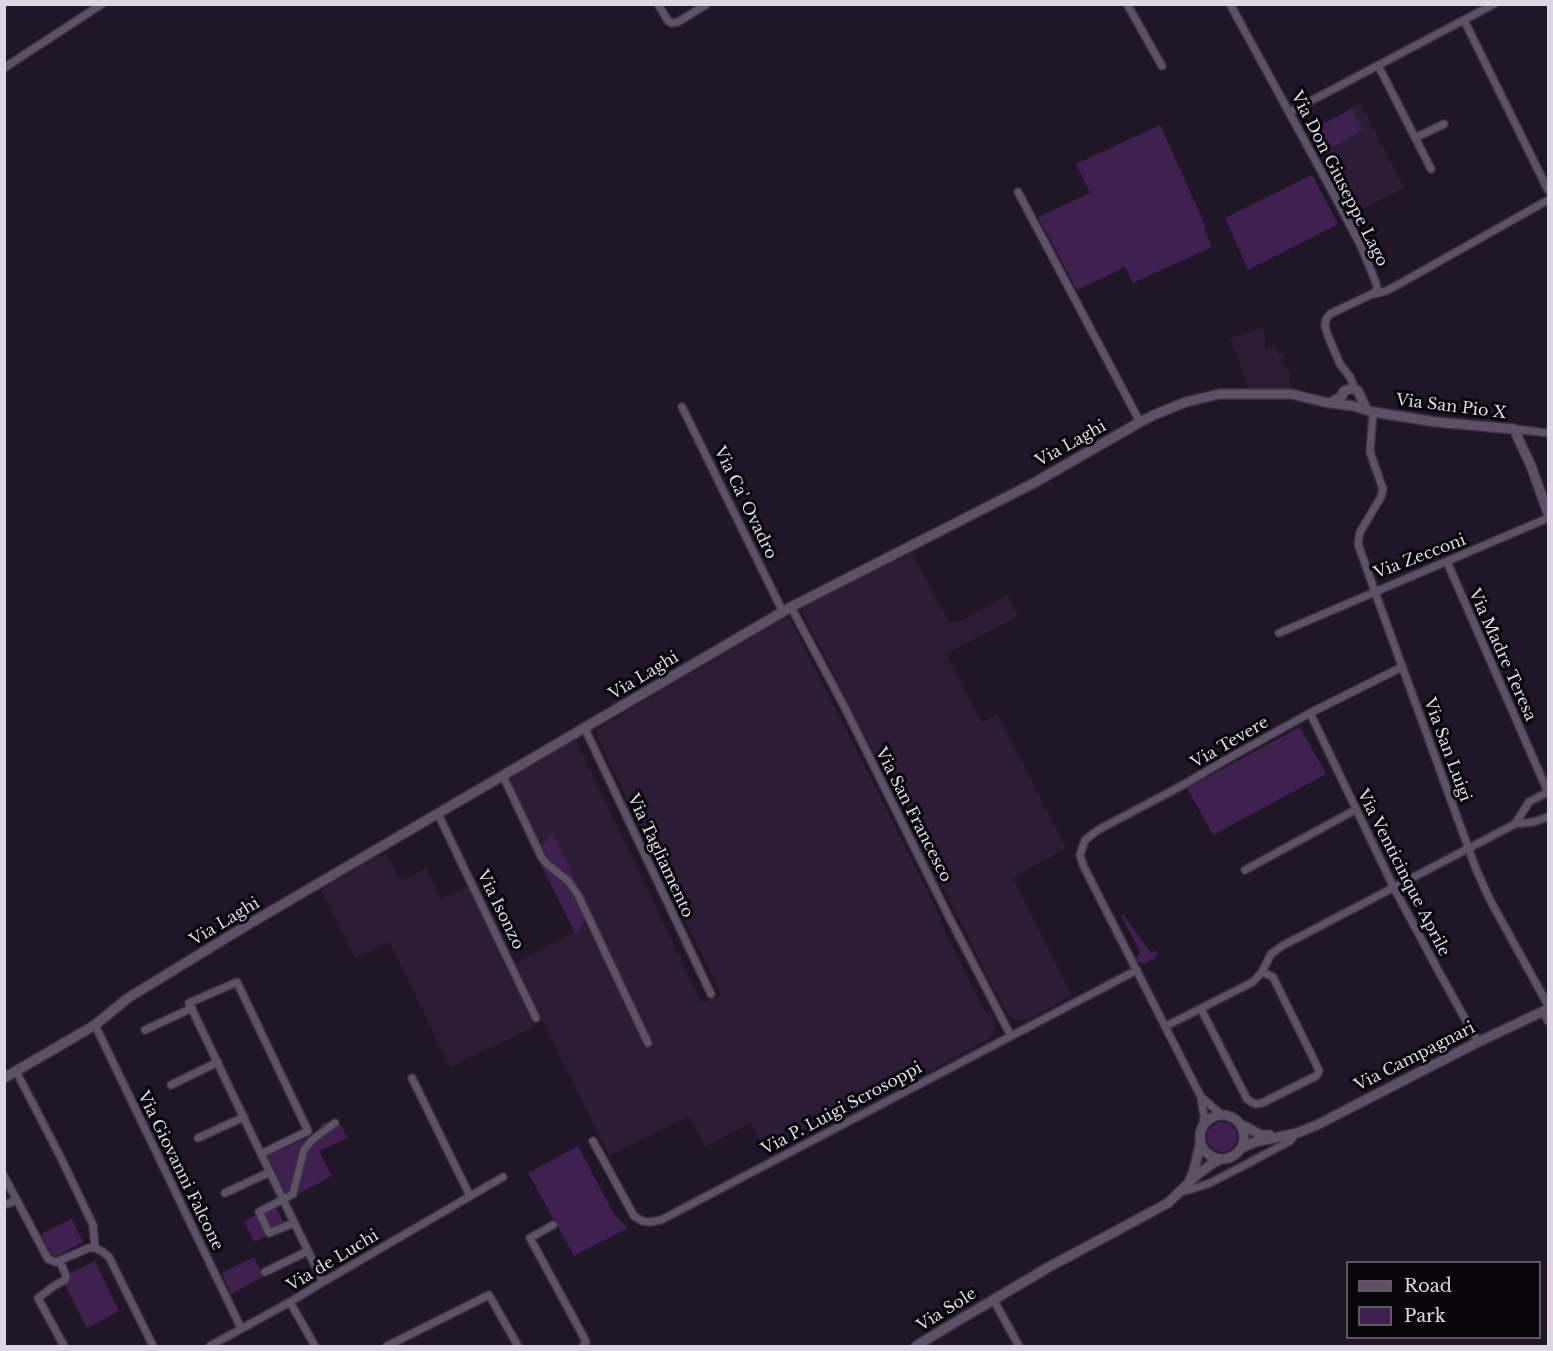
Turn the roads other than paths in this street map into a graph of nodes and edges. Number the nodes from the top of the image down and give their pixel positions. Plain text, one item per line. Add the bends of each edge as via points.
1 (102, 4) edge
2 (658, 4) edge
3 (707, 4) edge
4 (1127, 4) edge
5 (1230, 4) edge
6 (1494, 4) edge
7 (1464, 20) junction
8 (1378, 65) junction
9 (1162, 66) dead end
10 (4, 68) edge
11 (1290, 112) junction
12 (1444, 124) dead end
13 (1415, 138) junction
14 (1431, 170) dead end
15 (1548, 190) edge
16 (1018, 192) dead end
17 (1548, 200) edge
18 (1372, 294) junction
19 (1350, 397) junction
20 (682, 407) dead end
21 (1370, 411) junction
22 (1140, 422) junction
23 (1514, 429) junction
24 (1548, 433) edge
25 (1548, 513) edge
26 (1548, 518) edge
27 (1447, 562) junction
28 (1375, 592) junction
29 (787, 609) junction
30 (1279, 633) dead end
31 (1402, 667) junction
32 (1310, 713) junction
33 (585, 729) junction
34 (503, 776) junction
35 (1548, 792) edge
36 (1356, 810) junction
37 (438, 814) junction
38 (1548, 816) edge
39 (1515, 824) junction
40 (1469, 849) junction
41 (1245, 870) dead end
42 (1394, 888) junction
43 (1137, 970) junction
44 (1262, 972) junction
45 (711, 994) dead end
46 (192, 1008) junction
47 (1201, 1009) junction
48 (1547, 1009) edge
49 (536, 1018) dead end
50 (1548, 1021) edge
51 (95, 1025) junction
52 (1166, 1026) junction
53 (145, 1030) dead end
54 (1011, 1036) junction
55 (1478, 1042) junction
56 (648, 1043) dead end
57 (218, 1062) junction
58 (16, 1071) junction
59 (4, 1078) edge
60 (412, 1078) dead end
61 (171, 1084) dead end
62 (1201, 1096) junction
63 (1221, 1114) junction
64 (244, 1117) junction
65 (335, 1123) dead end
66 (1203, 1124) junction
67 (1240, 1124) junction
68 (1297, 1133) junction
69 (1278, 1136) junction
70 (198, 1138) dead end
71 (593, 1141) dead end
72 (1200, 1145) junction
73 (1241, 1148) junction
74 (261, 1154) junction
75 (1221, 1159) junction
76 (270, 1172) junction
77 (4, 1176) edge
78 (502, 1178) dead end
79 (1189, 1183) junction
80 (1180, 1192) junction
81 (225, 1193) dead end
82 (470, 1196) junction
83 (16, 1200) junction
84 (283, 1200) junction
85 (4, 1205) edge
86 (294, 1223) junction
87 (553, 1225) dead end
88 (96, 1248) junction
89 (308, 1251) junction
90 (60, 1261) junction
91 (265, 1272) dead end
92 (323, 1282) junction
93 (993, 1299) junction
94 (290, 1302) junction
95 (241, 1328) junction
96 (64, 1347) edge
97 (153, 1347) edge
98 (210, 1347) edge
99 (315, 1347) edge
100 (387, 1347) edge
101 (518, 1347) edge
102 (583, 1347) edge
103 (916, 1347) edge
104 (1019, 1347) edge

1 - 10 street
2 - 3 street via 672,23
4 - 9 street
5 - 11 street, Via Don Giuseppe Lago
6 - 7 street
7 - 8 street
7 - 15 street
8 - 11 street
8 - 13 street
11 - 18 street, Via Don Giuseppe Lago via 1371,268 1377,290
12 - 13 street
13 - 14 street
16 - 22 street
17 - 18 street via 1401,283
18 - 19 street, Via Don Giuseppe Lago via 1326,319 1328,336 1350,377
19 - 21 street, Via San Pio X
19 - 22 street, Via Laghi via 1332,402 1291,394 1219,394 1185,402
20 - 29 street, Via Ca' Ovadro
21 - 23 street, Via San Pio X
21 - 28 street, Via Zecconi via 1370,452 1383,489 1360,532 1359,544
22 - 29 street, Via Laghi via 1034,483
23 - 24 street
23 - 25 street, Via San Pio X
26 - 27 street, Via Zecconi
27 - 28 street, Via Zecconi
27 - 35 street, Via Madre Teresa
28 - 30 street
28 - 31 street, Via San Luigi
29 - 33 street, Via Laghi
29 - 54 street, Via San Francesco via 844,706
31 - 32 street, Via Tevere
31 - 40 street, Via San Luigi
32 - 36 street, Via Venticinque Aprile
32 - 43 street, Via Tevere via 1085,840 1080,852 1083,865
33 - 34 street, Via Laghi
33 - 45 street, Via Tagliamento
34 - 37 street, Via Laghi
34 - 56 street via 542,858 578,895
35 - 39 street, Via Madre Teresa via 1529,802
36 - 41 street
36 - 42 street, Via Venticinque Aprile
37 - 49 street, Via Isonzo
37 - 51 street, Via Laghi via 128,998
38 - 39 street, Via Madre Teresa
39 - 40 street, Via Madre Teresa
40 - 42 street, Via Madre Teresa
40 - 48 street, Via San Luigi via 1490,900
42 - 44 street, Via Madre Teresa via 1282,946 1271,954
42 - 55 street, Via Venticinque Aprile
43 - 52 street
43 - 54 street, Via P. Luigi Scrosoppi
44 - 47 street, Via Madre Teresa via 1253,982
44 - 47 street via 1273,977 1316,1064 1316,1076 1262,1103 1251,1102
46 - 53 street
46 - 57 street
46 - 74 street via 189,1003 237,981 308,1131
47 - 52 street, Via Madre Teresa
48 - 50 street, Via San Luigi
48 - 55 street, Via Campagnari
51 - 58 street, Via Laghi
51 - 95 street, Via Giovanni Falcone
52 - 62 street
54 - 71 street, Via P. Luigi Scrosoppi via 661,1220 642,1221 634,1216
55 - 68 street, Via Campagnari
57 - 61 street
57 - 64 street
58 - 59 street, Via Laghi
58 - 88 street via 93,1226
60 - 82 street
62 - 63 street
62 - 66 street
63 - 66 street
63 - 67 street
64 - 70 street
64 - 74 street
65 - 84 street via 307,1146 296,1188
66 - 72 street
67 - 69 street, Via Campagnari via 1261,1135
67 - 73 street via 1244,1136
68 - 69 street, Via Campagnari
68 - 80 street, Via Campagnari via 1290,1141 1227,1174
69 - 73 street, Via Campagnari
72 - 75 street via 1209,1155
72 - 79 street, Via Campagnari
73 - 75 street via 1233,1157
74 - 76 street
75 - 79 street, Via Campagnari
76 - 81 street
76 - 84 street
77 - 83 street
78 - 82 street, Via de Luchi
79 - 80 street, Via Campagnari
80 - 93 street, Via Campagnari via 1162,1207
82 - 92 street, Via de Luchi
83 - 85 street
83 - 90 street via 45,1256
84 - 86 street
84 - 86 street via 259,1212 269,1233
86 - 89 street
87 - 102 street via 530,1238 586,1342
88 - 90 street
88 - 97 street via 109,1257
89 - 91 street
89 - 92 street
90 - 96 street via 65,1280 38,1298
92 - 94 street, Via de Luchi
93 - 103 street, Via Sole
93 - 104 street
94 - 95 street, Via de Luchi
94 - 99 street
95 - 98 street, Via de Luchi
100 - 101 street via 489,1295

